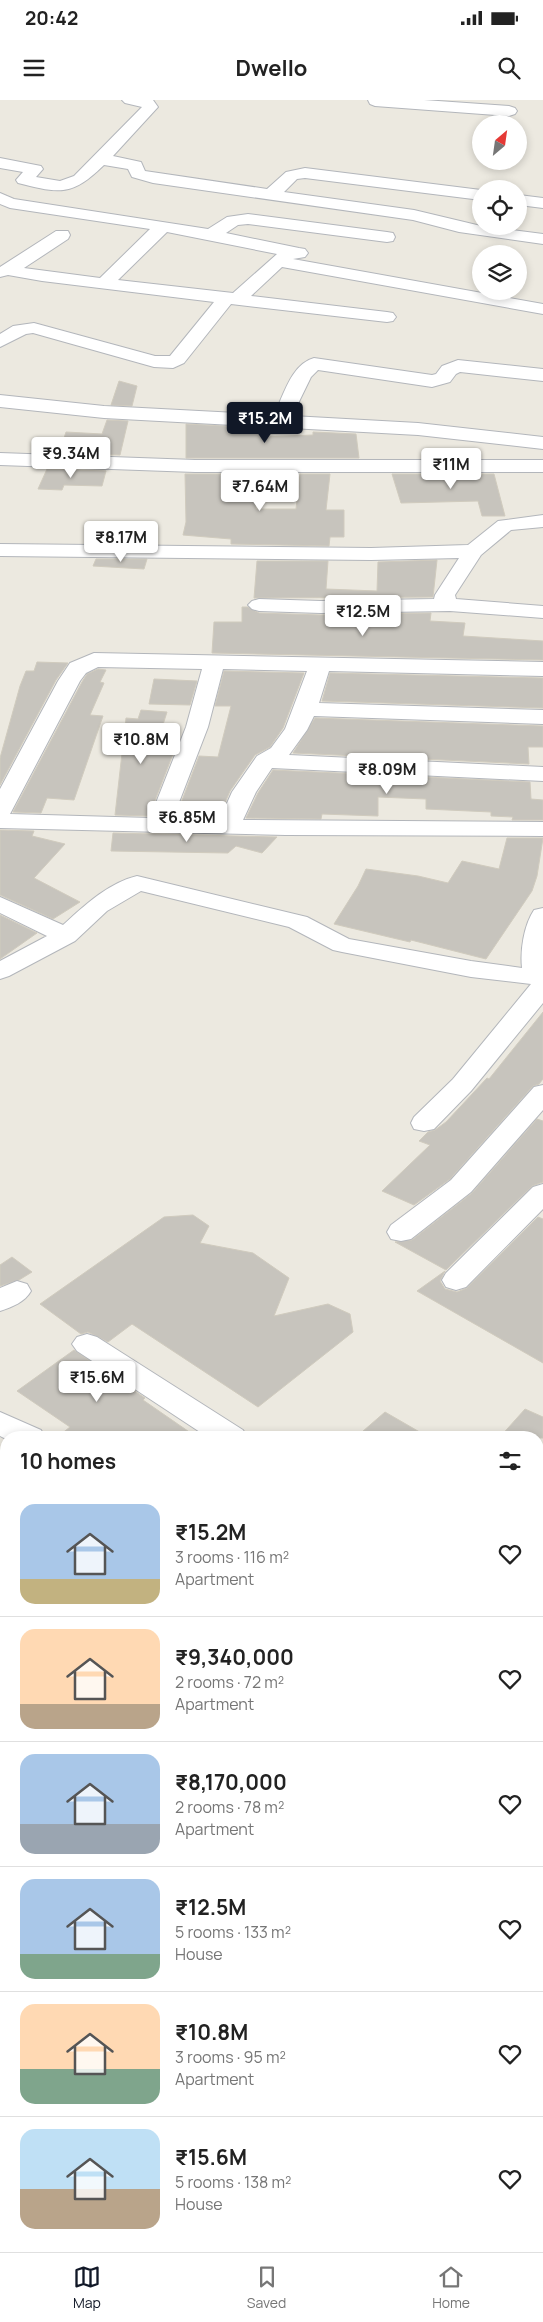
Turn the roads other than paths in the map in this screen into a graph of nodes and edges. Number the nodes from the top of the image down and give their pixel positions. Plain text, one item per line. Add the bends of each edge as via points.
1 (130, 100) edge
2 (375, 101) edge
3 (508, 111) edge
4 (100, 159) junction
5 (0, 163) edge
6 (24, 180) junction
7 (272, 194) junction
8 (472, 194) edge
9 (0, 198) edge
10 (527, 201) edge
11 (543, 203) edge
12 (409, 214) junction
13 (163, 226) junction
14 (212, 234) junction
15 (62, 235) dead end
16 (387, 237) junction
17 (459, 238) dead end
18 (543, 239) edge
19 (374, 250) dead end
20 (543, 251) edge
21 (299, 253) junction
22 (278, 261) junction
23 (4, 271) edge
24 (472, 281) edge
25 (105, 283) junction
26 (527, 289) edge
27 (543, 292) edge
28 (231, 299) junction
29 (543, 309) edge
30 (387, 317) dead end
31 (0, 342) edge
32 (543, 375) edge
33 (0, 401) edge
34 (280, 422) junction
35 (543, 443) edge
36 (0, 458) edge
37 (543, 466) edge
38 (543, 520) edge
39 (0, 550) edge
40 (473, 551) junction
41 (259, 605) dead end
42 (450, 605) junction
43 (543, 612) edge
44 (214, 663) junction
45 (320, 665) junction
46 (543, 669) edge
47 (305, 709) junction
48 (543, 716) edge
49 (265, 761) junction
50 (543, 774) edge
51 (0, 811) edge
52 (0, 821) edge
53 (159, 825) junction
54 (229, 825) junction
55 (543, 829) edge
56 (0, 904) edge
57 (543, 914) edge
58 (66, 936) junction
59 (0, 971) edge
60 (541, 982) edge
61 (543, 1093) edge
62 (424, 1123) dead end
63 (543, 1193) edge
64 (401, 1232) dead end
65 (456, 1280) dead end
66 (87, 1344) dead end
67 (0, 1422) edge
68 (17, 1431) edge
69 (221, 1431) edge

1 - 4 street via 147,103 150,107
2 - 3 street
4 - 6 street via 69,185
4 - 7 street via 135,165 138,174 147,177
5 - 6 street via 35,169
6 - 9 street
7 - 8 street via 292,175 304,173
7 - 12 street
9 - 13 street via 10,203
10 - 11 street
12 - 16 street
12 - 18 street via 459,226
13 - 14 street
13 - 25 street
14 - 16 street via 234,221 248,218
14 - 21 street
15 - 23 street
16 - 19 street
17 - 20 street
21 - 22 street via 288,254
21 - 24 street
22 - 28 street
22 - 29 street
23 - 25 street
25 - 28 street
26 - 27 street
28 - 30 street
28 - 31 street via 173,362 154,361 34,328 23,328
32 - 34 street via 458,366 443,378 432,381 314,364 303,374
33 - 34 street via 104,412
34 - 35 street via 418,429
36 - 37 street via 195,466
38 - 40 street via 505,525
39 - 40 street via 370,554
40 - 42 street via 445,595
41 - 42 street
42 - 43 street
44 - 45 street
44 - 51 street via 107,660 85,663 68,681
44 - 53 street via 197,727
45 - 46 street
45 - 47 street
47 - 48 street
47 - 49 street via 296,730 279,752
49 - 50 street
49 - 54 street via 244,792
52 - 53 street
53 - 54 street
54 - 55 street
56 - 58 street
57 - 60 street via 534,955
58 - 59 street
58 - 60 street via 98,906 138,883 298,922 342,945
60 - 62 street via 462,1085
61 - 64 street via 461,1186
63 - 65 street
66 - 69 street
67 - 68 street

